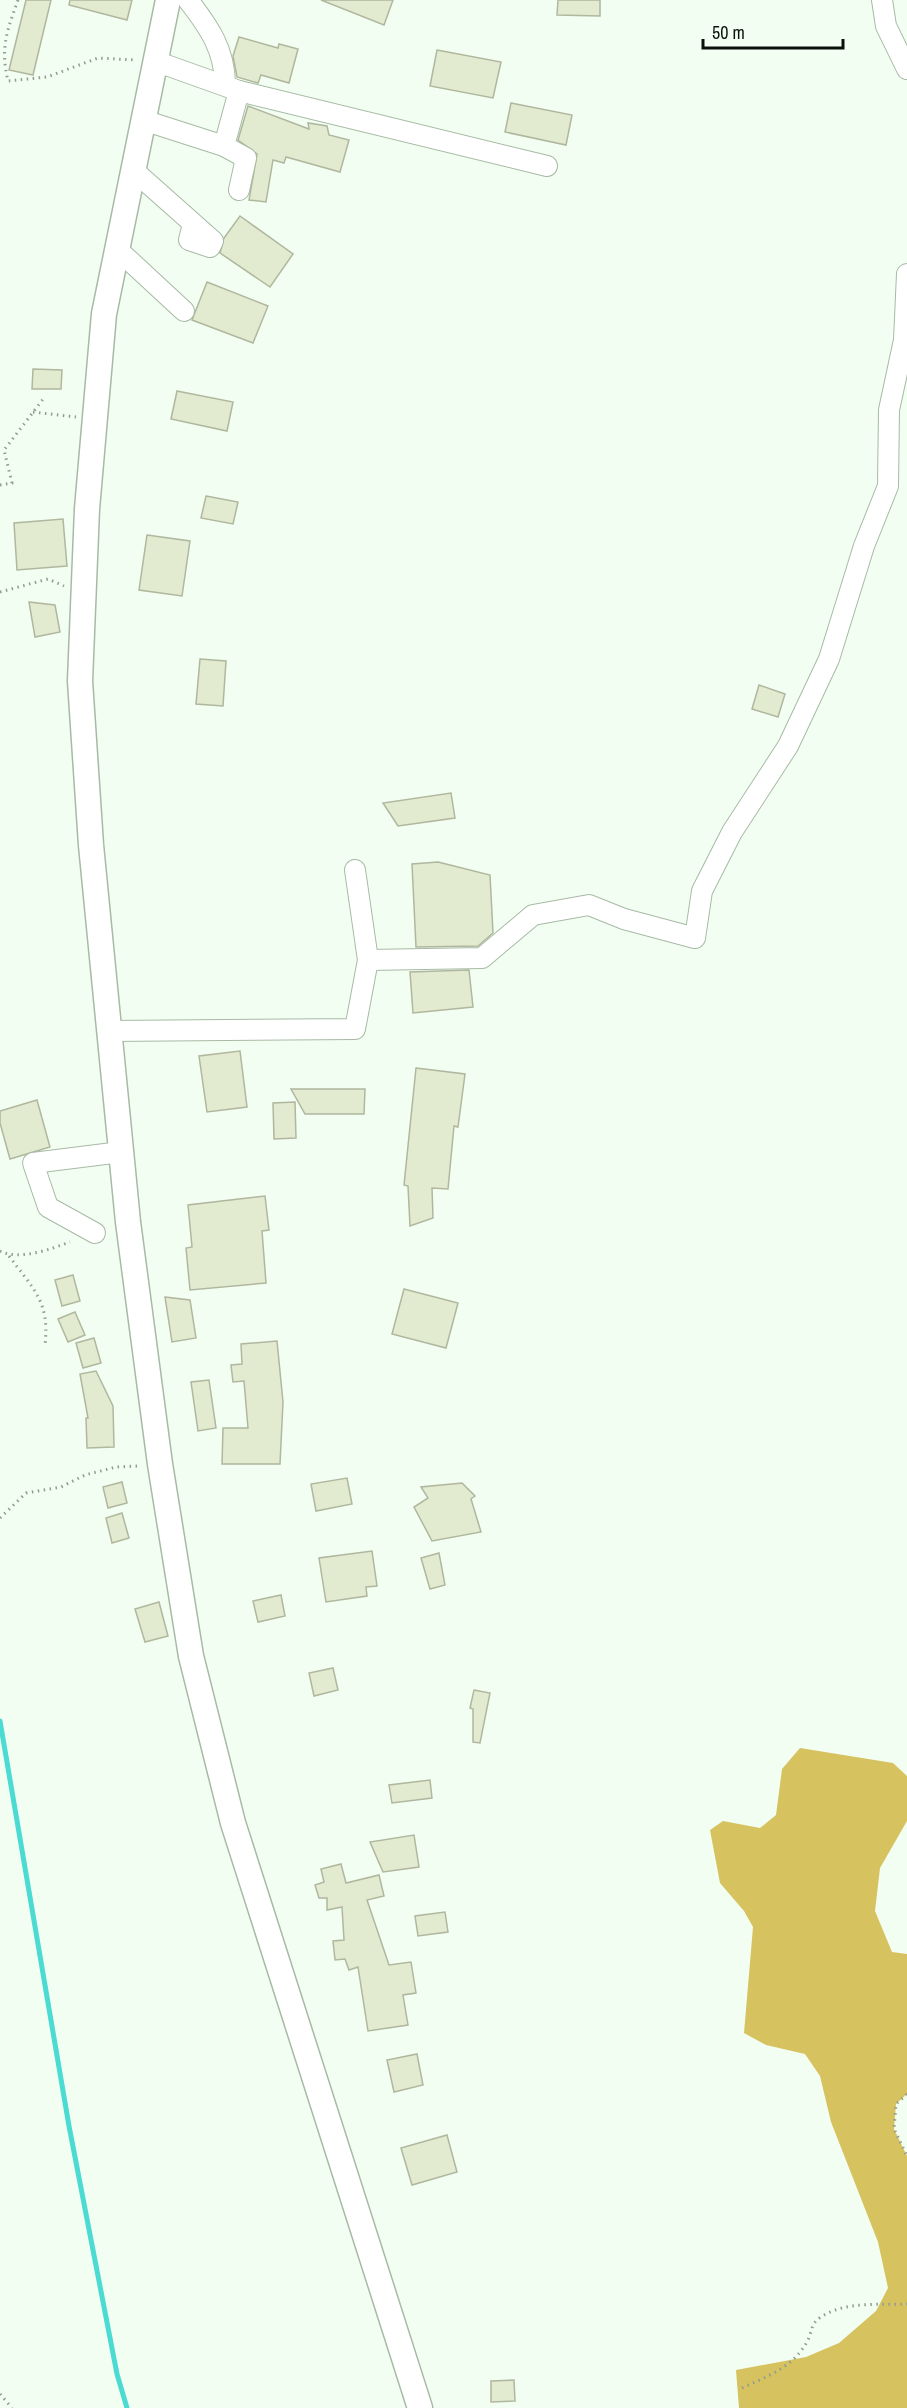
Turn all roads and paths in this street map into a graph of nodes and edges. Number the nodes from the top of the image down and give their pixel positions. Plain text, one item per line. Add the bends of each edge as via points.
1 (18, 0) edge
2 (168, 0) edge
3 (188, 0) edge
4 (882, 0) edge
5 (154, 61) junction
6 (907, 69) edge
7 (232, 88) junction
8 (143, 120) junction
9 (224, 146) junction
10 (547, 166) dead end
11 (133, 170) junction
12 (239, 190) dead end
13 (193, 224) dead end
14 (117, 249) junction
15 (907, 274) edge
16 (184, 311) dead end
17 (44, 398) dead end
18 (33, 412) junction
19 (95, 419) junction
20 (0, 485) edge
21 (0, 592) edge
22 (84, 594) junction
23 (355, 870) dead end
24 (368, 960) junction
25 (109, 1031) junction
26 (121, 1152) junction
27 (95, 1233) joint
28 (0, 1251) edge
29 (9, 1256) junction
30 (45, 1345) dead end
31 (160, 1464) junction
32 (0, 1518) edge
33 (907, 2094) edge
34 (907, 2156) edge
35 (907, 2304) edge
36 (742, 2388) dead end
37 (0, 2394) edge
38 (12, 2408) edge
39 (420, 2408) edge

1 - 5 path via 4,41 3,58 9,81 47,77 99,57
2 - 5 street
3 - 7 street via 207,23
4 - 6 street via 886,26
5 - 7 street
5 - 8 street
7 - 9 street
7 - 10 street
8 - 9 street
8 - 11 street
9 - 12 street via 246,158
11 - 13 street
11 - 14 street
14 - 16 street
14 - 19 street via 104,314
15 - 24 street via 904,340 889,410 888,486 864,546 829,659 788,746 732,832 702,891 695,938 589,905 533,915 482,958
17 - 18 path
18 - 19 path
18 - 20 path via 4,450 12,483
19 - 22 street
21 - 22 path via 48,579
22 - 25 street via 81,692
23 - 24 street
24 - 25 street via 355,1029
25 - 26 street
26 - 27 street via 33,1163 48,1208
26 - 31 street
27 - 29 path via 50,1249
28 - 29 path
29 - 30 path via 43,1303 48,1322
31 - 32 path via 116,1467 85,1475 61,1487 26,1493
31 - 39 street via 191,1656 233,1823
33 - 34 path via 896,2104 894,2129
35 - 36 path via 834,2310 819,2318 810,2329 808,2340 791,2363
37 - 38 path

